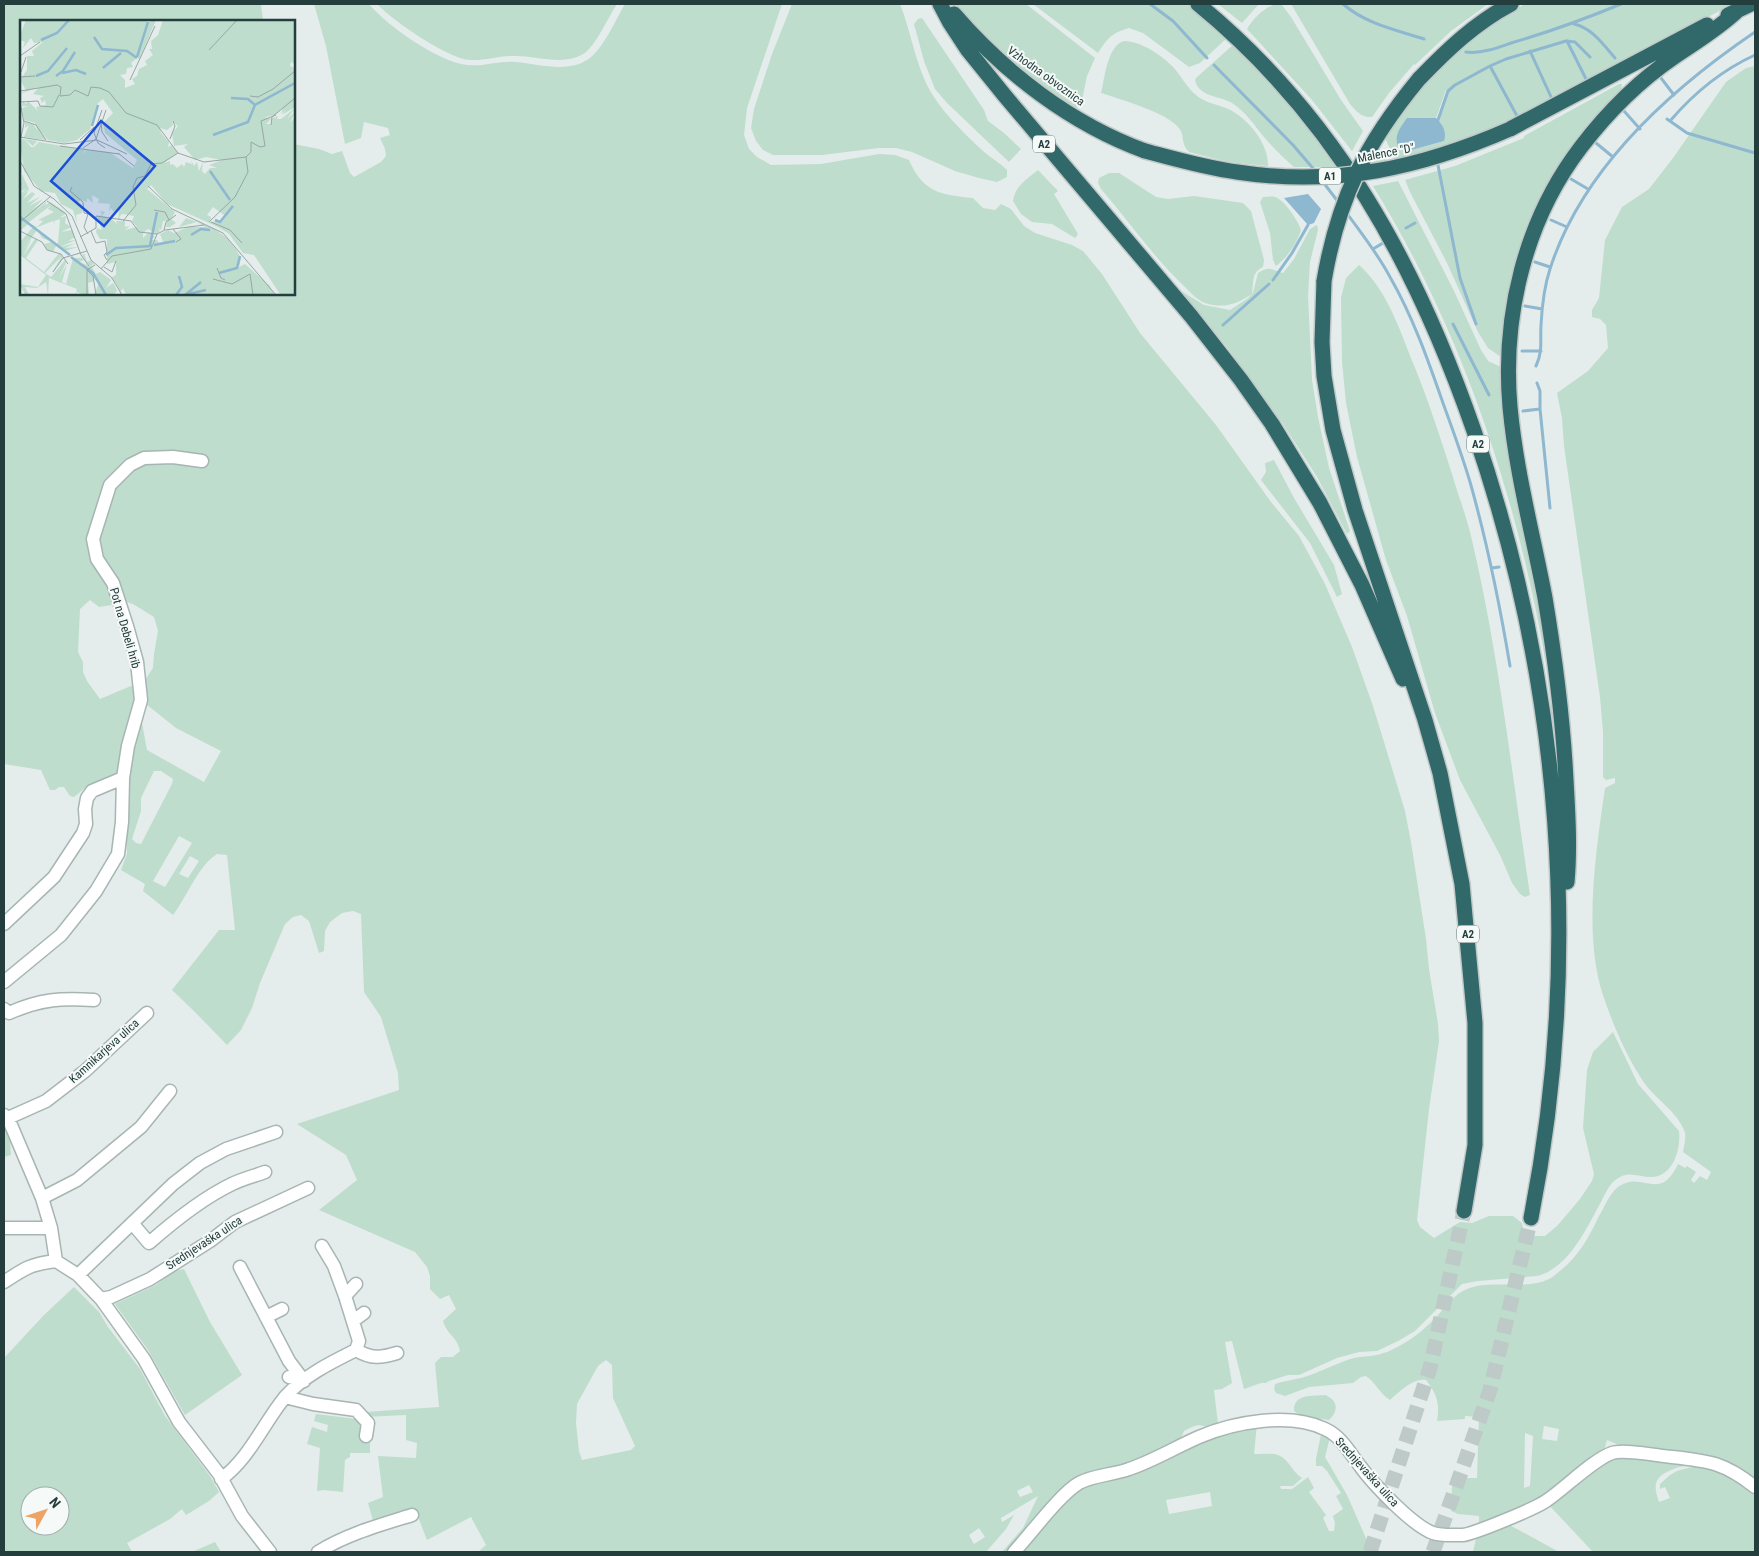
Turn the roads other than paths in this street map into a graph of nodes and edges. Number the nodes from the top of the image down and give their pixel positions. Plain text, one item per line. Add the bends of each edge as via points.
1 (940, 4) edge
2 (945, 4) edge
3 (1198, 4) edge
4 (1511, 4) edge
5 (1751, 4) edge
6 (1737, 11) junction
7 (1145, 151) joint
8 (202, 461) dead end
9 (1440, 774) junction
10 (123, 778) junction
11 (1560, 912) junction
12 (4, 924) edge
13 (4, 982) edge
14 (94, 1000) dead end
15 (4, 1009) edge
16 (147, 1012) dead end
17 (170, 1091) dead end
18 (6, 1117) edge
19 (276, 1132) dead end
20 (265, 1172) dead end
21 (308, 1188) dead end
22 (42, 1198) junction
23 (1464, 1211) tunnel mouth
24 (1531, 1218) tunnel mouth
25 (132, 1223) junction
26 (4, 1228) edge
27 (51, 1228) junction
28 (322, 1246) dead end
29 (56, 1260) junction
30 (240, 1267) dead end
31 (78, 1274) junction
32 (4, 1282) edge
33 (356, 1284) dead end
34 (345, 1296) junction
35 (102, 1299) junction
36 (282, 1309) dead end
37 (364, 1313) dead end
38 (266, 1317) junction
39 (353, 1321) junction
40 (356, 1350) junction
41 (397, 1353) dead end
42 (290, 1377) dead end
43 (304, 1381) junction
44 (285, 1397) junction
45 (366, 1436) dead end
46 (221, 1479) junction
47 (1755, 1487) edge
48 (412, 1515) dead end
49 (270, 1552) edge
50 (318, 1552) edge
51 (1014, 1552) edge

1 - 9 highway, A2 via 967,49 1191,316 1287,446 1366,594 1401,675 1426,748
2 - 7 highway, Vzhodna obvoznica / A1 via 988,51 1030,86 1096,130
3 - 11 highway, A2 via 1270,70 1338,153 1399,254 1465,404 1507,536 1526,614 1548,748
4 - 9 highway, bridge via 1459,39 1419,79 1381,128 1354,178 1335,229 1324,281 1323,359 1332,430
5 - 6 highway, A1
6 - 7 highway, Malence "D" / A1, bridge via 1510,129 1426,161 1373,172 1292,177 1210,168
6 - 11 highway via 1636,88 1581,147 1540,218 1515,297 1509,352 1510,407 1553,651 1564,742 1569,855
8 - 10 street, Pot na Debeli hrib via 144,458 130,465 110,485 94,539 97,559 113,584 137,662 141,700
9 - 23 highway, A2 via 1462,884 1475,1023 1475,1145
10 - 12 street via 92,791 87,798 83,833 54,877
10 - 13 street, Pot na Debeli hrib via 118,854 96,891 61,935
11 - 24 highway, A2 via 1552,1084
14 - 15 street via 65,998 30,1004 9,1013
16 - 18 street, Kamnikarjeva ulica via 85,1071 46,1101
17 - 22 street via 141,1127 77,1180
18 - 22 street, Kamnikarjeva ulica
19 - 25 street via 226,1149 200,1163
20 - 25 street via 232,1184 196,1205 149,1243
21 - 35 street, Srednjevaška ulica via 234,1222 150,1279
22 - 27 street, Kamnikarjeva ulica
25 - 31 street
26 - 27 street
27 - 29 street, Kamnikarjeva ulica
28 - 34 street
29 - 31 street
29 - 32 street via 36,1263
30 - 38 street
31 - 35 street
33 - 34 street
34 - 39 street
35 - 46 street via 144,1359 180,1422
36 - 38 street
37 - 39 street
38 - 43 street via 289,1361
39 - 40 street via 359,1341
40 - 41 street via 378,1357
40 - 43 street
42 - 43 street
43 - 44 street
44 - 45 street via 356,1410 368,1422
44 - 46 street via 234,1469
46 - 49 street via 242,1516
47 - 51 street, Srednjevaška ulica via 1720,1464 1618,1452 1604,1457 1545,1503 1511,1518 1465,1534 1432,1533 1403,1512 1338,1438 1326,1429 1285,1420 1261,1421 1202,1436 1128,1469 1078,1484
48 - 50 street via 334,1542

